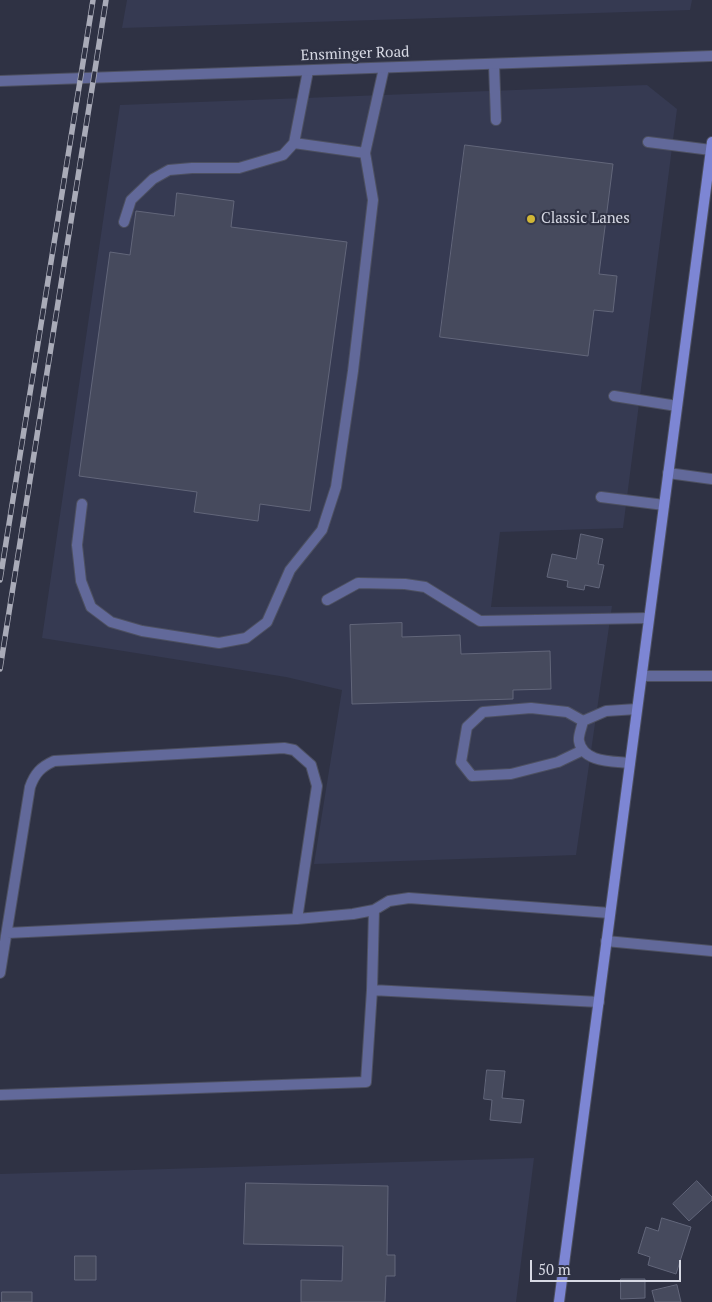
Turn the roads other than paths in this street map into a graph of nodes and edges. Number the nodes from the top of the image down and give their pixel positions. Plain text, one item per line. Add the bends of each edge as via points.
1 (712, 56) edge
2 (494, 64) junction
3 (384, 68) junction
4 (308, 71) junction
5 (0, 81) edge
6 (496, 120) dead end
7 (648, 142) dead end
8 (294, 144) junction
9 (712, 146) edge
10 (365, 153) junction
11 (710, 168) edge
12 (124, 222) dead end
13 (614, 396) dead end
14 (677, 406) junction
15 (668, 472) junction
16 (712, 479) edge
17 (601, 497) dead end
18 (82, 504) dead end
19 (664, 505) junction
20 (327, 600) dead end
21 (649, 618) junction
22 (642, 676) junction
23 (712, 676) edge
24 (637, 709) junction
25 (583, 722) junction
26 (583, 750) junction
27 (630, 763) junction
28 (374, 910) junction
29 (610, 913) junction
30 (297, 919) junction
31 (7, 933) junction
32 (606, 941) junction
33 (712, 950) edge
34 (0, 973) edge
35 (372, 990) junction
36 (599, 1002) junction
37 (0, 1095) edge
38 (559, 1302) edge

1 - 2 street, Ensminger Road
2 - 3 street, Ensminger Road
2 - 6 street
3 - 4 street, Ensminger Road
3 - 10 street
4 - 5 street, Ensminger Road
4 - 8 street
7 - 9 street
8 - 10 street
8 - 12 street via 283,155 239,168 169,170 131,200
9 - 11 main road
10 - 18 street via 373,200 336,487 322,530 290,570 267,622 246,638 219,643 142,631 111,622 91,607 81,581 77,545
11 - 14 main road
13 - 14 street
14 - 15 main road
15 - 16 street
15 - 19 main road
17 - 19 street
19 - 21 main road
20 - 21 street via 358,583 405,584 425,587 480,620
21 - 22 main road
22 - 23 street
22 - 24 main road
24 - 25 street via 606,711
24 - 27 main road
25 - 26 street via 579,740
25 - 26 street via 568,712 531,708 483,712 467,726 462,762 472,776 511,774 558,762
26 - 27 street via 592,758
27 - 29 main road
28 - 29 street via 389,901 409,898
28 - 30 street
28 - 35 street
29 - 32 main road
30 - 31 street
30 - 31 street via 318,786 311,764 294,750 284,748 54,760 43,766 30,787
31 - 34 street
32 - 33 street
32 - 36 main road
35 - 36 street
35 - 37 street via 366,1082
36 - 38 main road

